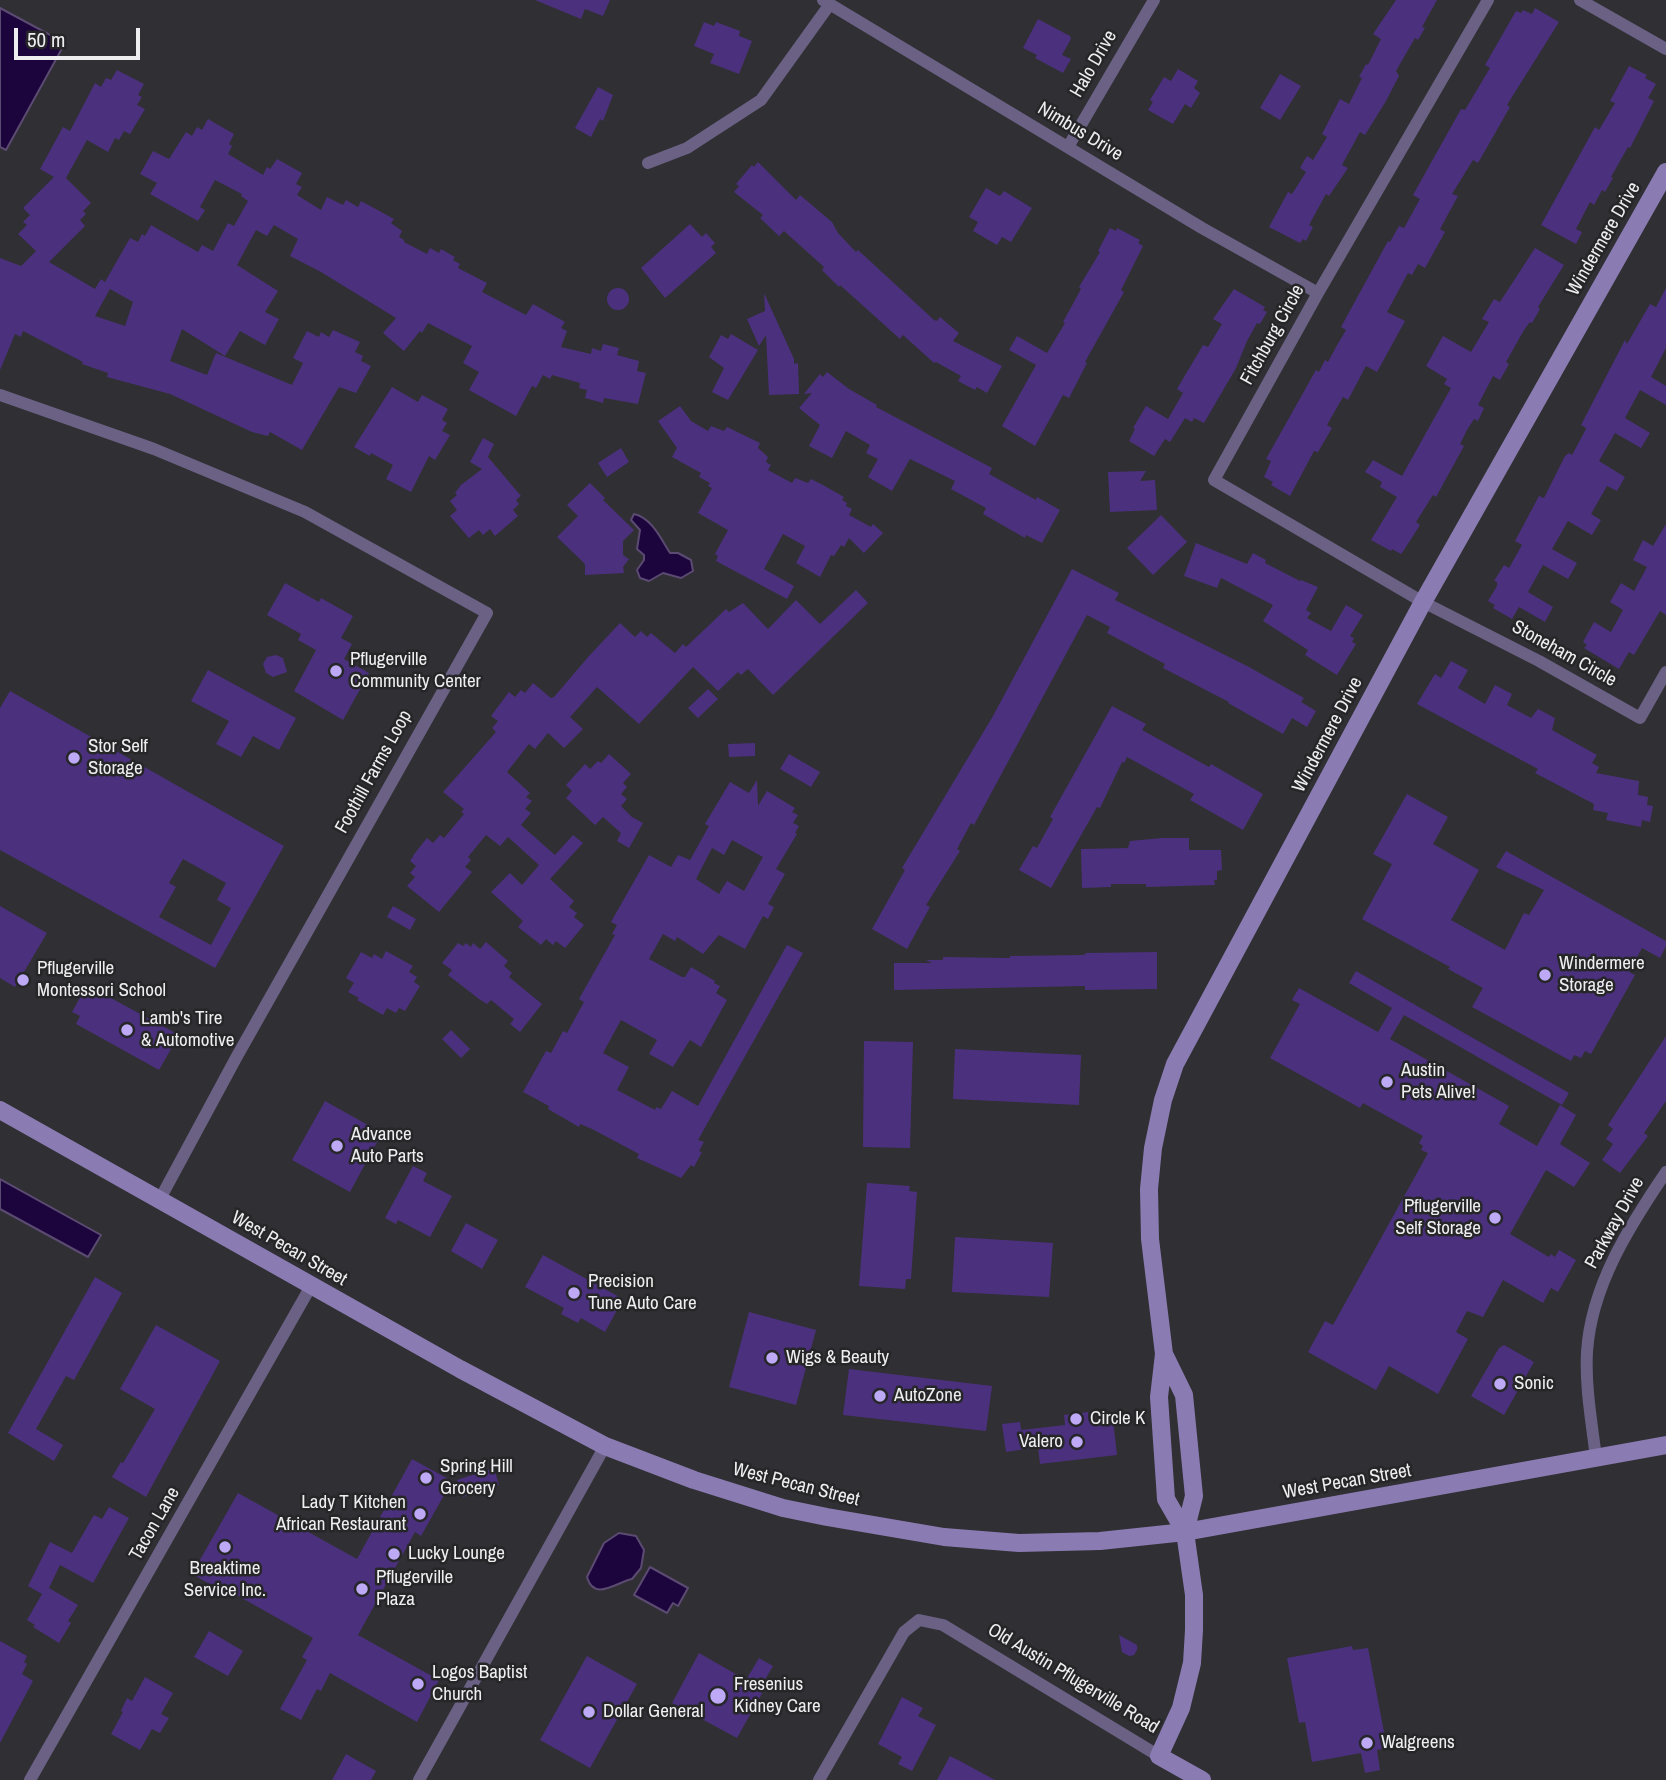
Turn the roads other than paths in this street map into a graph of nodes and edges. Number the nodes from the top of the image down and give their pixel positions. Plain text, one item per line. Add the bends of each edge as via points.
1 (1154, 0) edge
2 (1488, 0) edge
3 (1580, 0) edge
4 (827, 2) edge
5 (1666, 49) edge
6 (1068, 147) junction
7 (648, 163) dead end
8 (1666, 172) edge
9 (1318, 293) junction
10 (0, 394) edge
11 (1423, 602) junction
12 (1666, 672) edge
13 (0, 1110) edge
14 (1666, 1172) edge
15 (159, 1199) junction
16 (311, 1286) junction
17 (1164, 1354) junction
18 (1666, 1445) edge
19 (605, 1446) junction
20 (1596, 1458) junction
21 (1185, 1532) junction
22 (1159, 1756) junction
23 (30, 1780) edge
24 (419, 1780) edge
25 (819, 1780) edge
26 (1202, 1780) edge

1 - 6 street, Halo Drive
2 - 9 street, Fitchburg Circle
3 - 5 street
4 - 6 street, Nimbus Drive
4 - 7 street via 761,100 687,148
6 - 9 street, Nimbus Drive
8 - 11 street, Windermere Drive
9 - 11 street, Fitchburg Circle via 1214,480
10 - 15 street, Foothill Farms Loop via 154,449 294,507 486,613
11 - 12 street, Stoneham Circle via 1640,718
11 - 17 street, Windermere Drive via 1175,1064 1163,1100 1149,1189 1150,1239
13 - 15 street, West Pecan Street
14 - 20 street, Parkway Drive via 1606,1275 1590,1327 1587,1353
15 - 16 street, West Pecan Street
16 - 19 street, West Pecan Street
16 - 23 street, Tacon Lane
17 - 21 street, Windermere Drive via 1158,1396 1166,1499
17 - 21 street, Windermere Drive via 1184,1395 1194,1496
18 - 20 street, West Pecan Street
19 - 21 street, West Pecan Street via 783,1508 944,1537 1019,1543
19 - 24 street
20 - 21 street, West Pecan Street
21 - 22 street, Windermere Drive via 1194,1595 1192,1663 1181,1709
22 - 25 street, Old Austin Pflugerville Road via 943,1625 919,1620 904,1632
22 - 26 street, Old Austin Pflugerville Road

